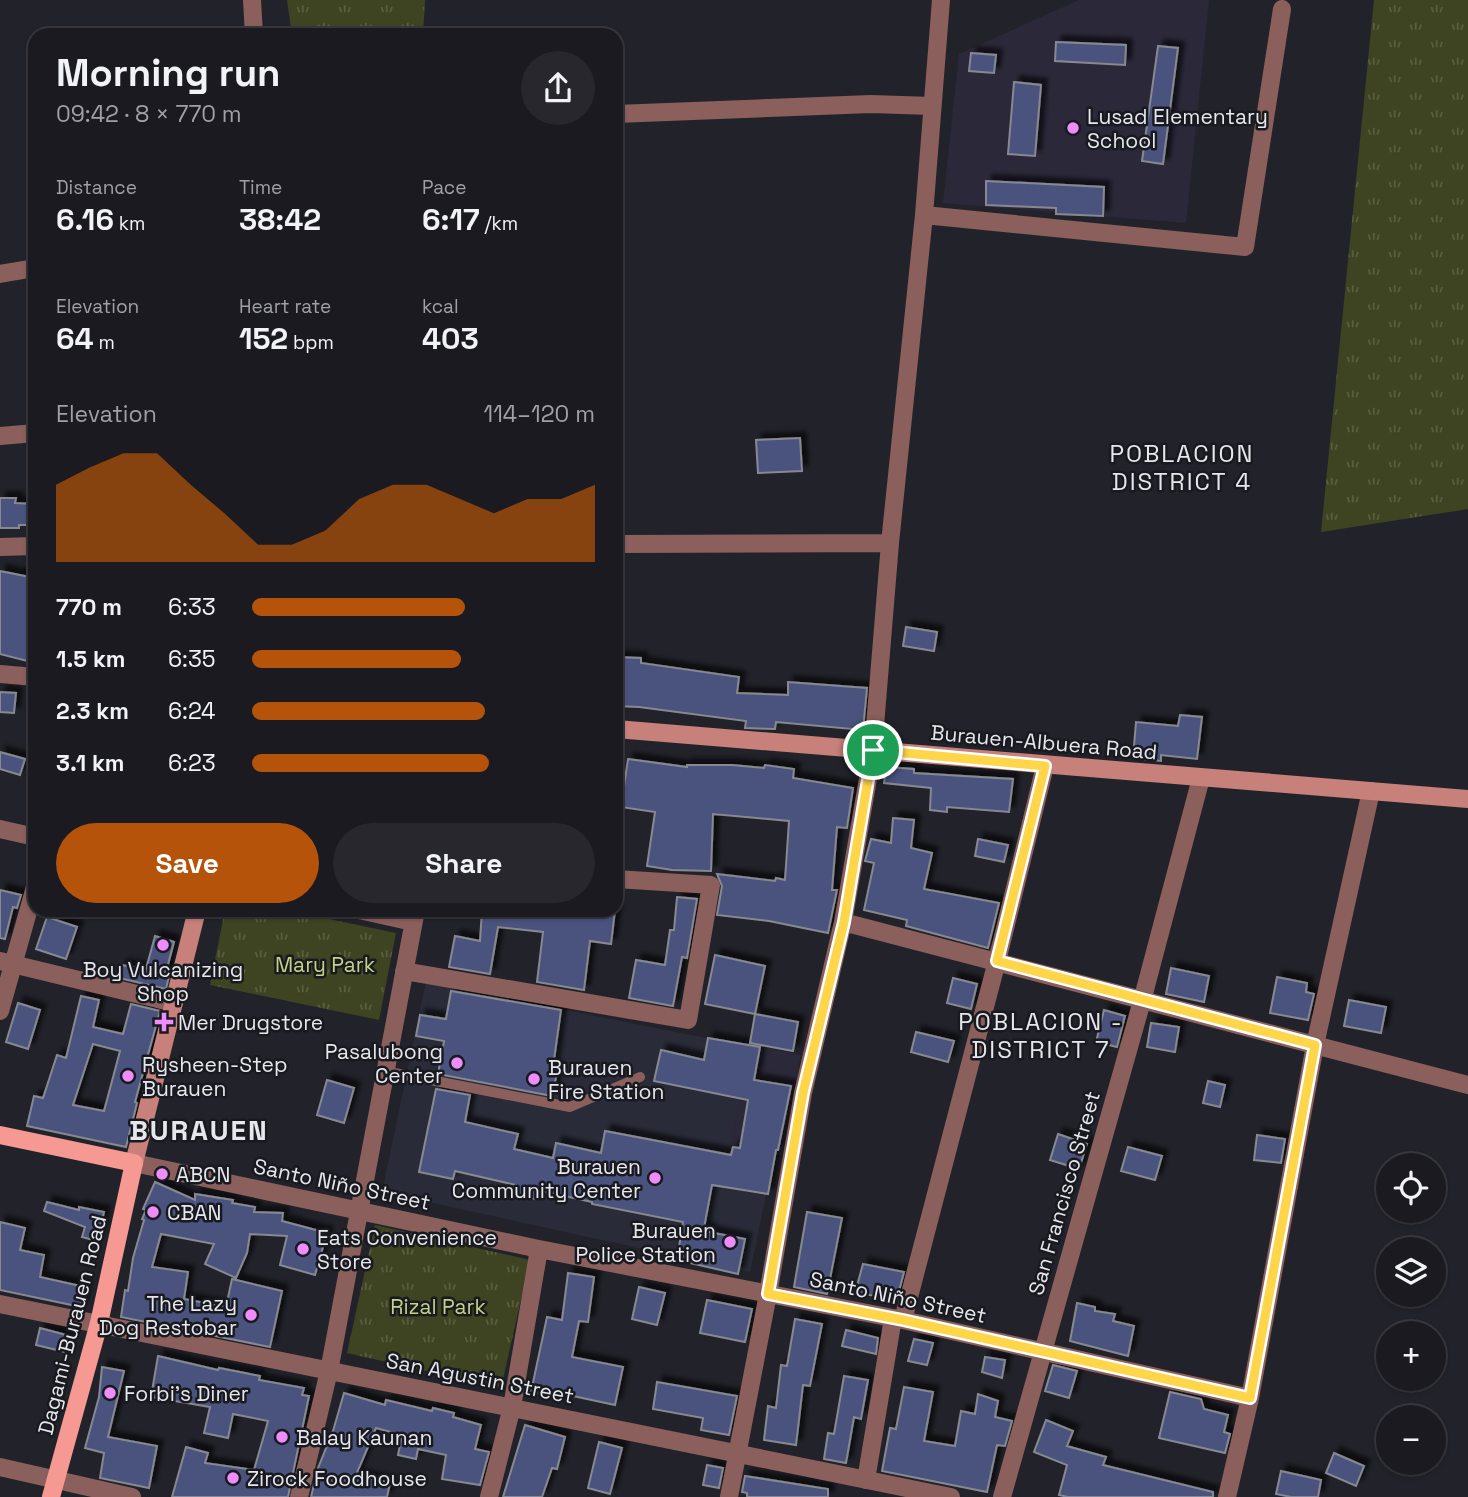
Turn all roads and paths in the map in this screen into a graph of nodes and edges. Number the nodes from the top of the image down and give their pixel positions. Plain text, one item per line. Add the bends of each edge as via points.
1 (252, 0) edge
2 (941, 0) edge
3 (1282, 9) dead end
4 (254, 28) edge
5 (932, 106) junction
6 (623, 114) edge
7 (924, 215) junction
8 (28, 269) edge
9 (0, 274) edge
10 (28, 434) edge
11 (0, 436) edge
12 (890, 543) junction
13 (623, 544) edge
14 (28, 546) edge
15 (0, 547) edge
16 (0, 674) edge
17 (28, 676) edge
18 (623, 730) edge
19 (873, 750) junction
20 (1045, 766) junction
21 (1200, 778) junction
22 (1371, 791) junction
23 (1468, 799) edge
24 (0, 829) edge
25 (28, 835) edge
26 (623, 879) edge
27 (28, 906) edge
28 (195, 917) edge
29 (415, 917) edge
30 (844, 922) junction
31 (997, 961) junction
32 (7, 963) edge
33 (404, 971) junction
34 (1142, 1001) junction
35 (174, 1003) junction
36 (0, 1011) edge
37 (1315, 1045) junction
38 (384, 1071) junction
39 (640, 1077) dead end
40 (1468, 1084) edge
41 (0, 1135) edge
42 (134, 1163) junction
43 (359, 1210) junction
44 (539, 1249) junction
45 (768, 1294) junction
46 (0, 1304) edge
47 (898, 1319) junction
48 (99, 1323) junction
49 (1043, 1350) junction
50 (329, 1371) junction
51 (1250, 1398) junction
52 (512, 1407) junction
53 (738, 1454) junction
54 (0, 1467) edge
55 (866, 1480) junction
56 (53, 1488) edge
57 (132, 1497) edge
58 (299, 1497) edge
59 (489, 1497) edge
60 (729, 1497) edge
61 (951, 1497) edge
62 (1002, 1497) edge
63 (1227, 1497) edge

1 - 4 street
2 - 5 street
3 - 7 street via 1245,247
5 - 6 street via 871,104
5 - 7 street
7 - 12 street
8 - 9 street
10 - 11 street
12 - 13 street
12 - 19 street
14 - 15 street
16 - 17 street
18 - 19 street, Burauen-Albuera Road
19 - 20 street, Burauen-Albuera Road
19 - 30 street
20 - 21 street, Burauen-Albuera Road
20 - 31 street
21 - 22 street, Burauen-Albuera Road
21 - 34 street, San Francisco Street
22 - 23 street, Burauen-Albuera Road
22 - 37 street
24 - 25 street
26 - 33 street via 711,885 688,1020
27 - 32 street
28 - 35 street
29 - 33 street
30 - 31 street
30 - 45 street via 803,1093
31 - 34 street
31 - 47 street
32 - 35 street
32 - 36 street
33 - 38 street
34 - 37 street
34 - 49 street, San Francisco Street
35 - 42 street
37 - 40 street
37 - 51 street
38 - 39 lane via 570,1107
38 - 43 street
41 - 42 main road, Santo Niño Street
42 - 43 street, Santo Niño Street
42 - 48 main road, Dagami-Burauen Road
43 - 44 street, Santo Niño Street
43 - 50 street
44 - 45 street, Santo Niño Street
44 - 52 street
45 - 47 street, Santo Niño Street
45 - 53 street
46 - 48 street, San Agustin Street
47 - 49 street, Santo Niño Street
47 - 55 street
48 - 50 street, San Agustin Street
48 - 56 main road, Dagami-Burauen Road
49 - 51 street, Santo Niño Street
49 - 62 street, San Francisco Street
50 - 52 street, San Agustin Street
50 - 58 street
51 - 63 street
52 - 53 street, San Agustin Street
52 - 59 street
53 - 55 street, San Agustin Street
53 - 60 street
54 - 56 street
55 - 61 street, San Agustin Street
56 - 57 street

